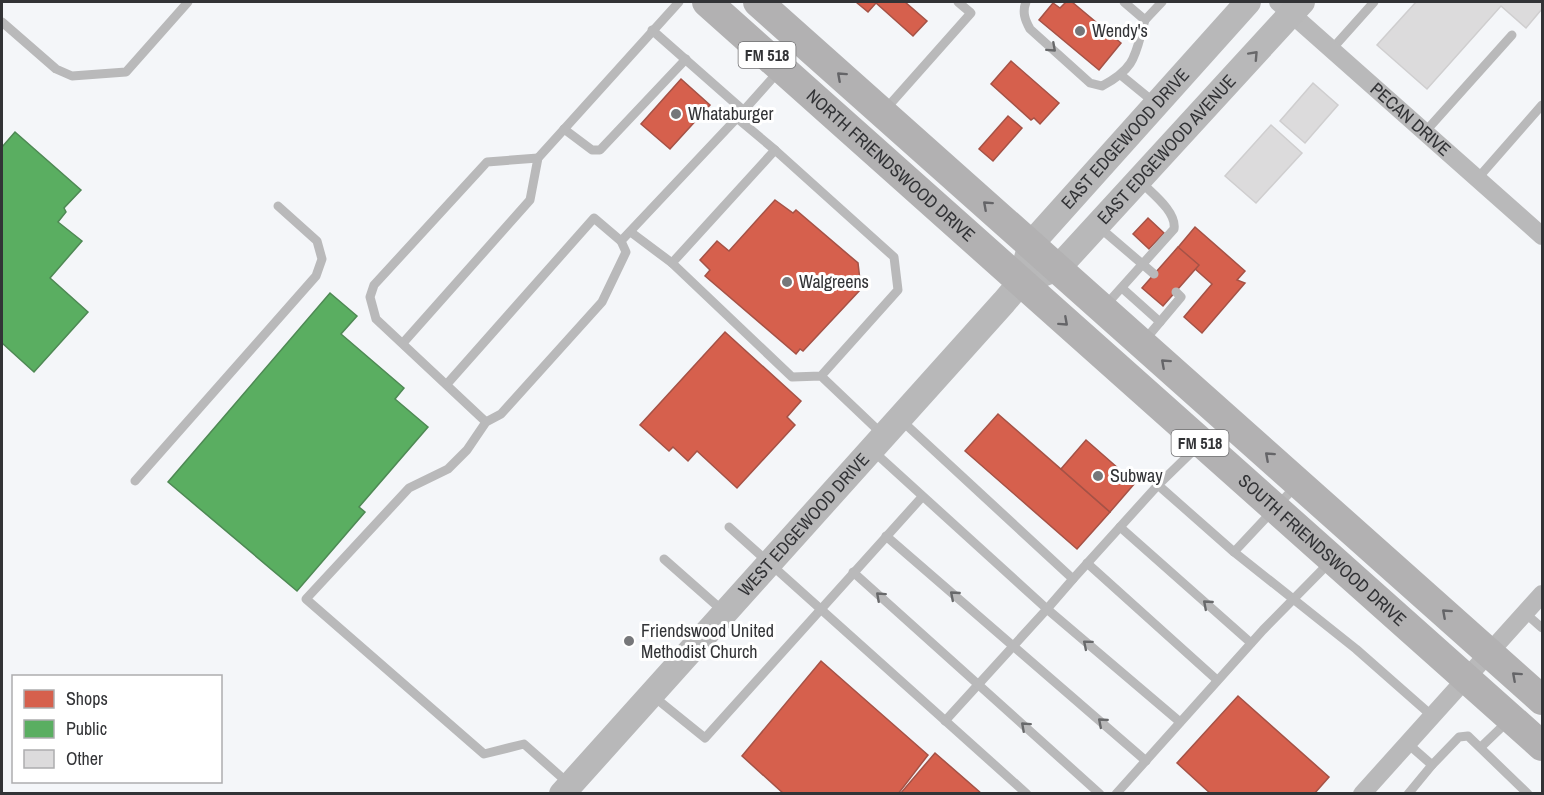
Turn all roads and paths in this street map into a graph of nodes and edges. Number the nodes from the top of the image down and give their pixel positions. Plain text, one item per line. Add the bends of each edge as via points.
1 (188, 2) edge
2 (679, 2) edge
3 (707, 2) edge
4 (758, 2) edge
5 (958, 2) edge
6 (1026, 2) edge
7 (1124, 2) edge
8 (1162, 2) edge
9 (1248, 2) edge
10 (1374, 2) edge
11 (1291, 6) edge
12 (1145, 20) junction
13 (2, 22) edge
14 (652, 30) junction
15 (1512, 34) dead end
16 (1332, 49) junction
17 (686, 59) junction
18 (782, 68) junction
19 (1122, 76) junction
20 (1156, 103) junction
21 (1542, 105) edge
22 (882, 112) junction
23 (741, 114) junction
24 (564, 129) junction
25 (1425, 132) junction
26 (775, 150) junction
27 (538, 158) junction
28 (1478, 178) junction
29 (1139, 180) junction
30 (278, 206) dead end
31 (1097, 225) junction
32 (632, 233) junction
33 (1542, 236) edge
34 (621, 241) junction
35 (1031, 244) junction
36 (672, 263) junction
37 (1144, 265) junction
38 (1058, 268) junction
39 (1154, 274) dead end
40 (1020, 283) junction
41 (1176, 292) dead end
42 (1113, 298) junction
43 (1151, 332) junction
44 (403, 343) junction
45 (821, 376) junction
46 (447, 384) junction
47 (486, 422) junction
48 (885, 434) junction
49 (1201, 444) junction
50 (135, 481) dead end
51 (1299, 483) junction
52 (1158, 485) junction
53 (922, 497) junction
54 (1274, 507) junction
55 (729, 527) dead end
56 (1120, 527) junction
57 (886, 536) junction
58 (1234, 552) junction
59 (664, 559) dead end
60 (1332, 560) junction
61 (769, 561) junction
62 (1087, 563) junction
63 (853, 572) junction
64 (1073, 579) junction
65 (1542, 594) edge
66 (1293, 598) junction
67 (819, 609) junction
68 (1047, 609) junction
69 (724, 611) junction
70 (1525, 613) junction
71 (1542, 628) edge
72 (1251, 643) junction
73 (1013, 646) junction
74 (1490, 652) junction
75 (1466, 678) junction
76 (1217, 680) junction
77 (978, 684) junction
78 (650, 694) junction
79 (1542, 700) edge
80 (1431, 715) junction
81 (1511, 718) junction
82 (945, 721) junction
83 (1180, 722) junction
84 (1407, 742) junction
85 (1542, 746) edge
86 (1481, 747) junction
87 (1146, 760) junction
88 (1432, 765) junction
89 (566, 789) edge
90 (1027, 794) edge
91 (1100, 794) edge
92 (1116, 794) edge
93 (1362, 794) edge
94 (1408, 794) edge
95 (1528, 794) edge

1 - 13 lane via 126,72 72,76 56,69
2 - 14 lane
3 - 18 main road, NORTH FRIENDSWOOD DRIVE / FM 518
22 -> 4 main road, NORTH FRIENDSWOOD DRIVE / FM 518
5 - 22 lane via 971,13
6 -> 19 lane via 1024,20 1030,29 1090,83 1102,86
7 - 12 lane
8 - 12 lane
9 - 20 main road, EAST EDGEWOOD DRIVE
10 - 16 lane
11 - 16 street, PECAN DRIVE
29 -> 11 main road, EAST EDGEWOOD AVENUE
12 - 19 lane via 1137,53
14 - 17 lane
14 - 24 lane
15 - 25 lane
16 - 25 street, PECAN DRIVE
17 - 23 lane
17 - 24 lane via 600,150 592,150
18 - 23 lane
18 - 40 main road, NORTH FRIENDSWOOD DRIVE / FM 518
19 - 20 lane
20 - 35 main road, EAST EDGEWOOD DRIVE
21 - 28 lane
35 -> 22 main road, NORTH FRIENDSWOOD DRIVE / FM 518
23 - 26 lane
23 - 32 lane
24 - 27 lane
25 - 28 street, PECAN DRIVE
26 - 36 lane
26 - 45 lane via 894,257 898,290
27 - 44 lane via 530,200
27 - 44 lane via 487,162 374,285 370,297 376,319
28 - 33 street, PECAN DRIVE
29 - 31 main road, EAST EDGEWOOD AVENUE
29 - 37 lane via 1175,224 1171,235
30 - 50 lane via 317,241 322,259 316,276
31 - 37 lane
31 - 38 main road, EAST EDGEWOOD AVENUE
32 - 34 lane
32 - 36 lane
34 - 46 lane via 594,218
34 - 47 lane via 626,252 602,302 501,414
35 - 38 main road, SOUTH FRIENDSWOOD DRIVE / FM 518
35 - 40 main road, EAST EDGEWOOD DRIVE
36 - 45 lane via 792,377
37 - 39 lane
37 - 42 lane
38 - 40 main road, EAST EDGEWOOD AVENUE
38 - 42 main road, SOUTH FRIENDSWOOD DRIVE / FM 518
40 - 48 main road, WEST EDGEWOOD DRIVE
40 -> 49 main road, SOUTH FRIENDSWOOD DRIVE / FM 518
41 - 43 lane via 1181,297
42 - 43 main road, SOUTH FRIENDSWOOD DRIVE / FM 518
51 -> 43 main road, SOUTH FRIENDSWOOD DRIVE / FM 518
44 - 46 lane
45 - 48 lane
46 - 47 lane
47 - 89 lane via 455,463 409,488 306,599 484,754 524,744
48 - 53 lane
48 - 61 main road, WEST EDGEWOOD DRIVE
48 - 64 lane
49 - 52 lane
49 - 54 main road, SOUTH FRIENDSWOOD DRIVE / FM 518
51 - 54 lane
74 -> 51 main road, SOUTH FRIENDSWOOD DRIVE / FM 518
52 - 56 lane
52 - 58 lane
53 - 57 lane
53 - 68 lane
54 - 58 lane
54 - 60 main road, SOUTH FRIENDSWOOD DRIVE / FM 518
55 - 61 lane
56 - 62 lane
72 -> 56 lane
57 - 63 lane
73 -> 57 lane
58 - 66 lane
59 - 69 lane
60 - 66 lane
60 - 75 main road, SOUTH FRIENDSWOOD DRIVE / FM 518
61 - 67 lane
61 - 69 main road, WEST EDGEWOOD DRIVE
62 - 64 lane
62 - 76 lane
63 - 67 lane
77 -> 63 lane
64 - 68 lane
65 - 70 street
66 - 72 lane
66 - 80 lane
67 - 78 lane via 705,738
67 - 82 lane
68 - 73 lane
83 -> 68 lane
69 - 78 main road, WEST EDGEWOOD DRIVE
70 - 71 lane
70 - 74 street
72 - 76 lane
73 - 77 lane
87 -> 73 lane
74 - 75 street
79 -> 74 main road, SOUTH FRIENDSWOOD DRIVE / FM 518
75 - 80 street
75 - 81 main road, SOUTH FRIENDSWOOD DRIVE / FM 518
76 - 83 lane
77 - 82 lane
91 -> 77 lane
78 - 89 main road, WEST EDGEWOOD DRIVE
80 - 84 street
81 - 85 main road, SOUTH FRIENDSWOOD DRIVE / FM 518
81 - 86 lane
82 - 90 lane
83 - 87 lane
84 - 88 lane
84 - 93 street
86 - 88 lane via 1468,736 1459,737
86 - 95 lane
87 - 92 lane
88 - 94 lane

